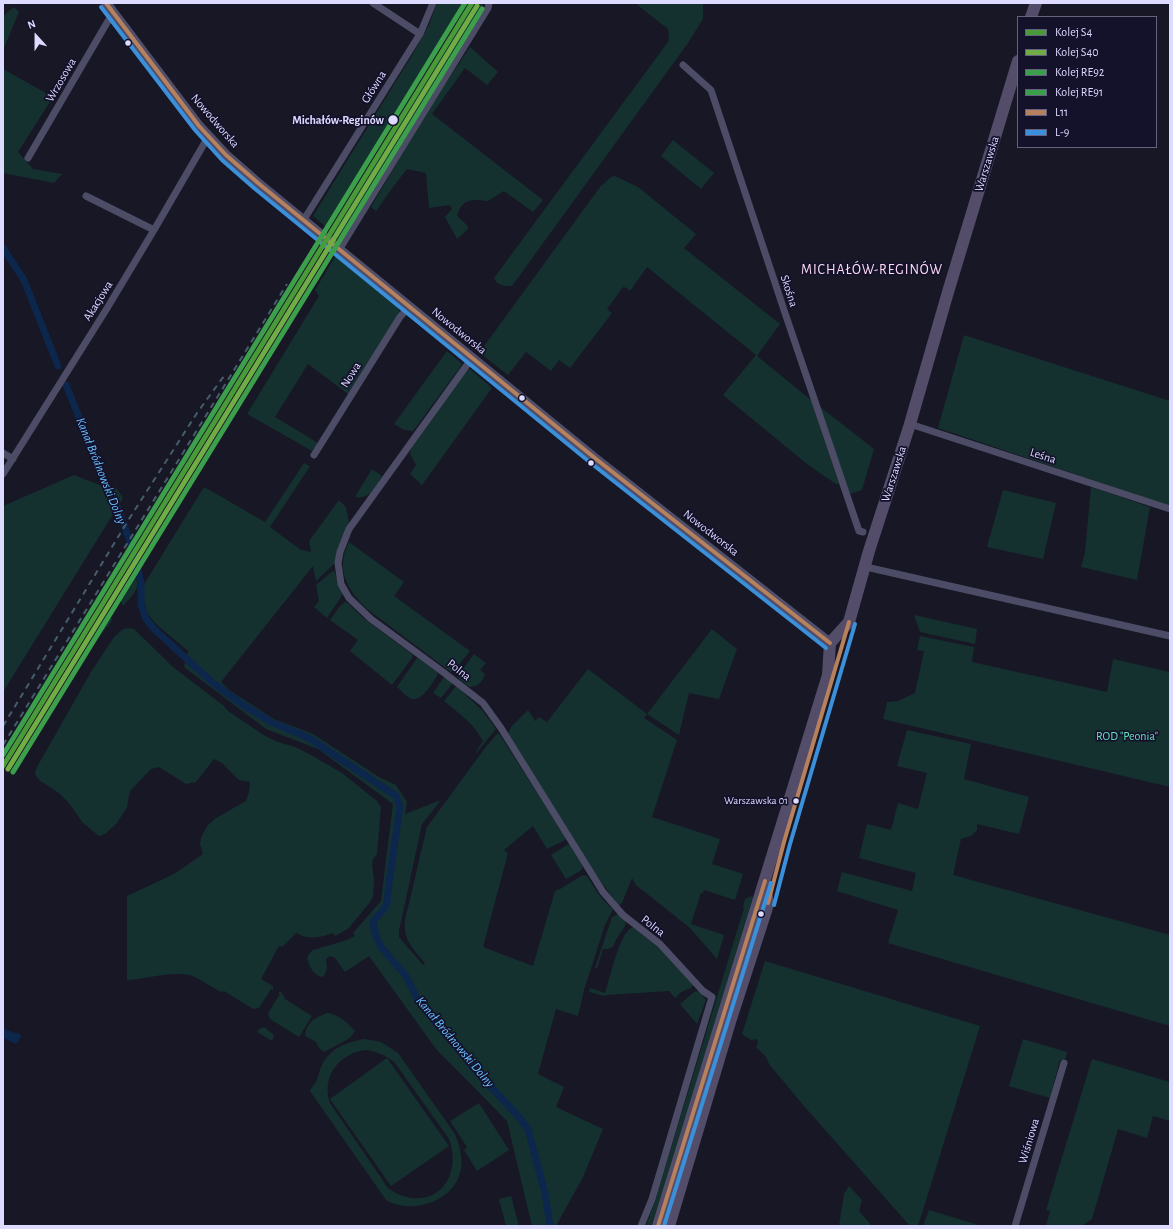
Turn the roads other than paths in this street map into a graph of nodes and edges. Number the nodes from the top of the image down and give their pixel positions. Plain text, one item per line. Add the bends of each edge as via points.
1 (106, 3) edge
2 (373, 3) edge
3 (433, 3) edge
4 (489, 3) edge
5 (1036, 3) edge
6 (114, 14) junction
7 (1031, 16) edge
8 (420, 34) junction
9 (1017, 64) edge
10 (683, 65) dead end
11 (208, 137) junction
12 (28, 158) dead end
13 (86, 196) dead end
14 (303, 221) junction
15 (154, 230) junction
16 (339, 250) junction
17 (409, 307) junction
18 (472, 358) junction
19 (910, 424) junction
20 (3, 453) edge
21 (314, 455) dead end
22 (13, 459) junction
23 (3, 474) edge
24 (1170, 509) edge
25 (863, 532) dead end
26 (866, 567) junction
27 (1170, 636) edge
28 (830, 643) junction
29 (765, 881) junction
30 (1064, 1063) dead end
31 (641, 1226) edge
32 (658, 1226) edge
33 (669, 1226) edge
34 (1015, 1226) edge

1 - 6 main road, Nowodworska
2 - 8 street
3 - 8 street, Główna
4 - 16 street
5 - 7 main road
6 - 11 main road, Nowodworska
6 - 12 street, Wrzosowa
8 - 14 street, Główna
9 - 19 main road, Warszawska
10 - 25 street, Skośna via 711,90 788,324 847,495
11 - 14 main road, Nowodworska
11 - 15 street, Akacjowa
13 - 15 street
14 - 16 main road, Nowodworska
15 - 22 street, Akacjowa
16 - 17 main road, Nowodworska
17 - 18 main road, Nowodworska
17 - 21 street, Nowa via 400,317
18 - 28 main road, Nowodworska via 678,525
18 - 31 street, Polna via 350,529 338,564 341,584 349,598 371,620 483,703 603,892 623,915 660,944 703,991 712,997 652,1199
19 - 24 street, Leśna
19 - 26 main road, Warszawska
20 - 22 street
22 - 23 street, Akacjowa
26 - 27 street
26 - 28 main road, Warszawska via 849,622
28 - 29 main road via 828,675
29 - 32 main road
29 - 33 main road via 768,903 766,911
30 - 34 street, Wiśniowa

